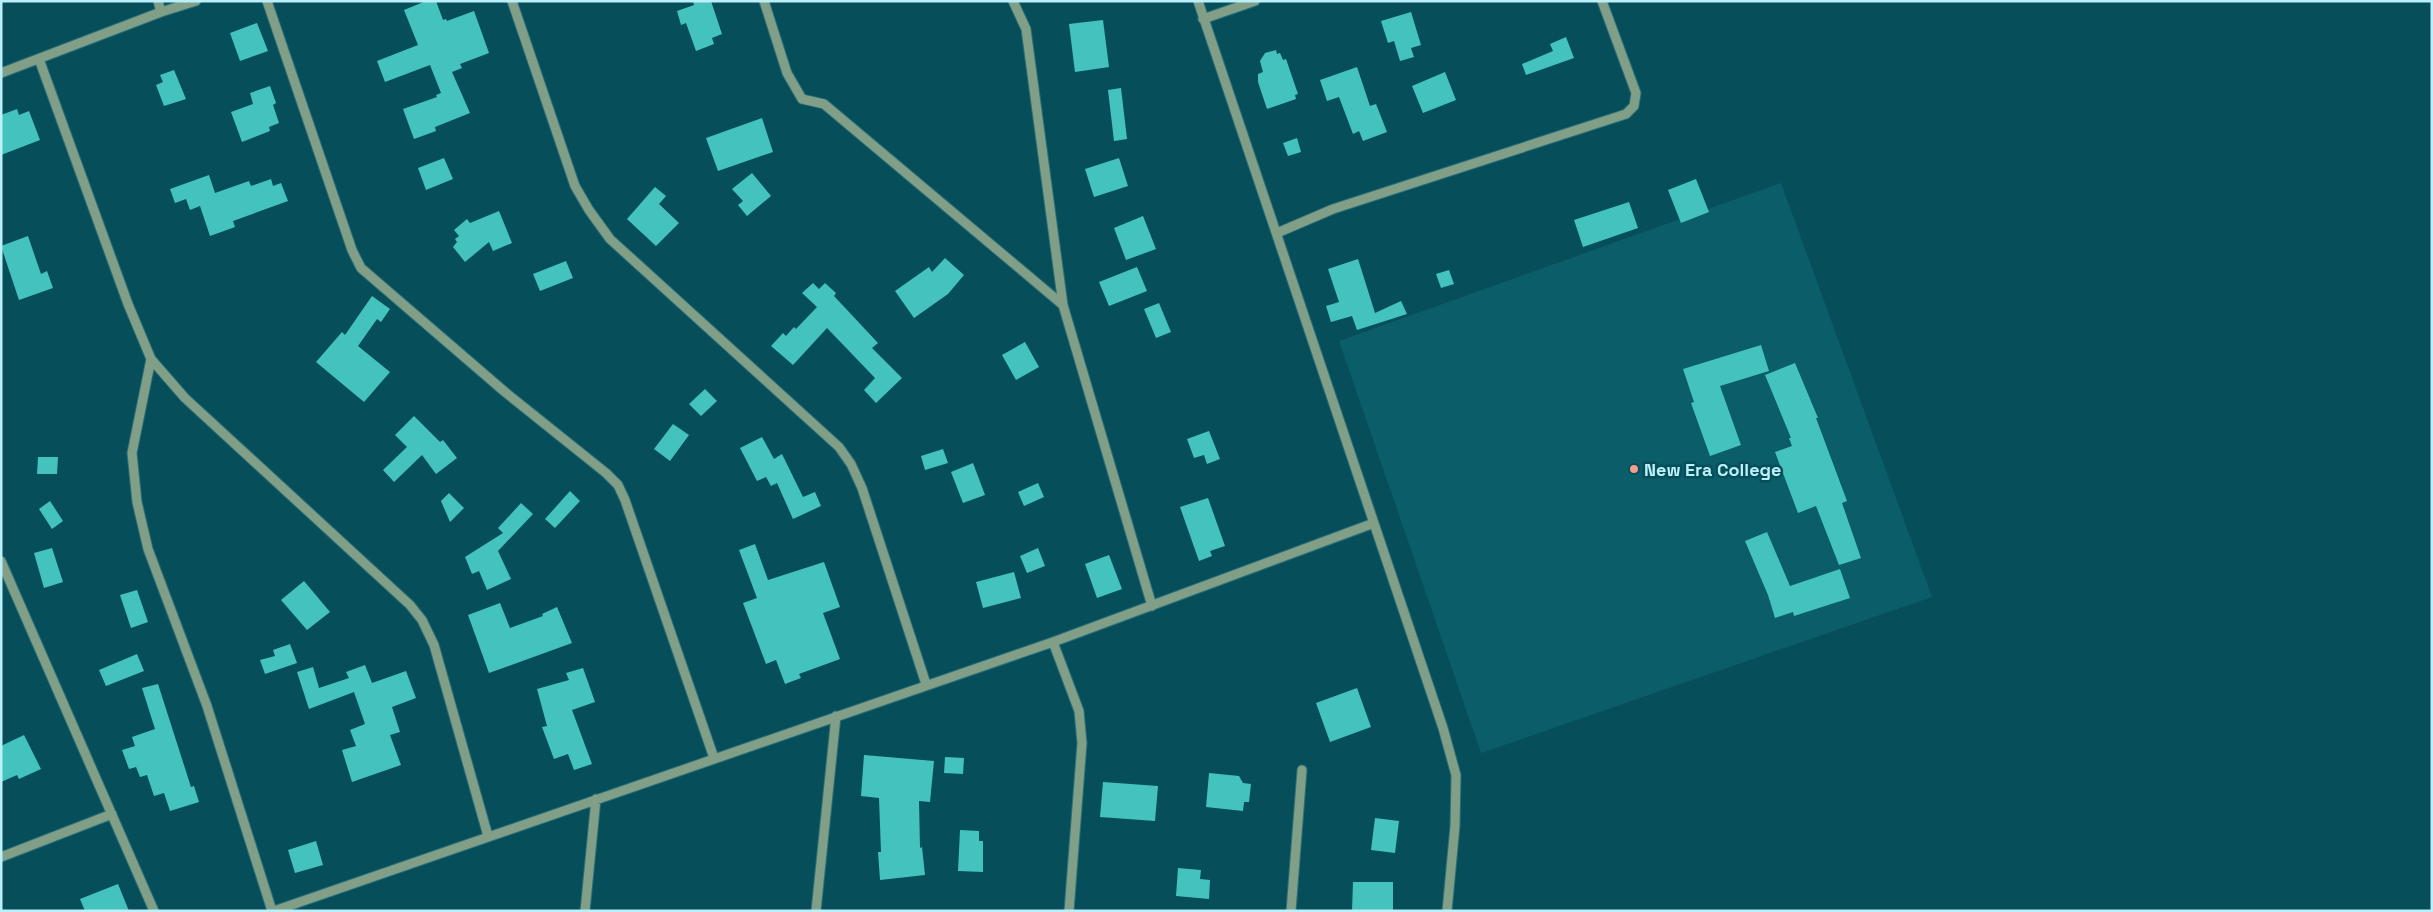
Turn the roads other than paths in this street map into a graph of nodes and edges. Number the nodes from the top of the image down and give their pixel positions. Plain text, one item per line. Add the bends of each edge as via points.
1 (158, 1) edge
2 (196, 1) edge
3 (267, 1) edge
4 (512, 1) edge
5 (764, 1) edge
6 (1013, 1) edge
7 (1198, 1) edge
8 (1256, 1) edge
9 (1602, 1) edge
10 (161, 12) junction
11 (1203, 18) junction
12 (39, 58) junction
13 (1, 73) edge
14 (1277, 233) junction
15 (1063, 305) junction
16 (151, 360) junction
17 (1374, 524) junction
18 (1, 561) edge
19 (1152, 606) junction
20 (1053, 642) junction
21 (926, 684) junction
22 (836, 716) junction
23 (714, 758) junction
24 (1302, 770) dead end
25 (596, 799) junction
26 (112, 814) junction
27 (488, 836) junction
28 (1, 857) edge
29 (154, 911) edge
30 (273, 911) edge
31 (585, 911) edge
32 (816, 911) edge
33 (1069, 911) edge
34 (1291, 911) edge
35 (1447, 911) edge

1 - 10 street
2 - 10 street
3 - 23 street via 352,250 361,268 618,485
4 - 21 street via 575,186 600,226 610,239 839,446 851,464 862,488
5 - 15 street via 787,73 802,99 824,104
6 - 15 street via 1026,29
7 - 11 street
8 - 11 street
9 - 14 street via 1636,93 1634,106 1626,114 1333,209
10 - 12 street
11 - 14 street
12 - 13 street
12 - 16 street
14 - 17 street
15 - 19 street
16 - 27 street via 184,398 410,605 422,620 434,645
16 - 30 street via 132,454 137,502 148,549 207,706
17 - 19 street
17 - 35 street via 1456,775
18 - 26 street
19 - 20 street
20 - 21 street
20 - 33 street via 1078,711 1082,743
21 - 22 street
22 - 23 street
22 - 32 street
23 - 25 street
24 - 34 street
25 - 27 street
25 - 31 street
26 - 28 street
26 - 29 street
27 - 30 street

